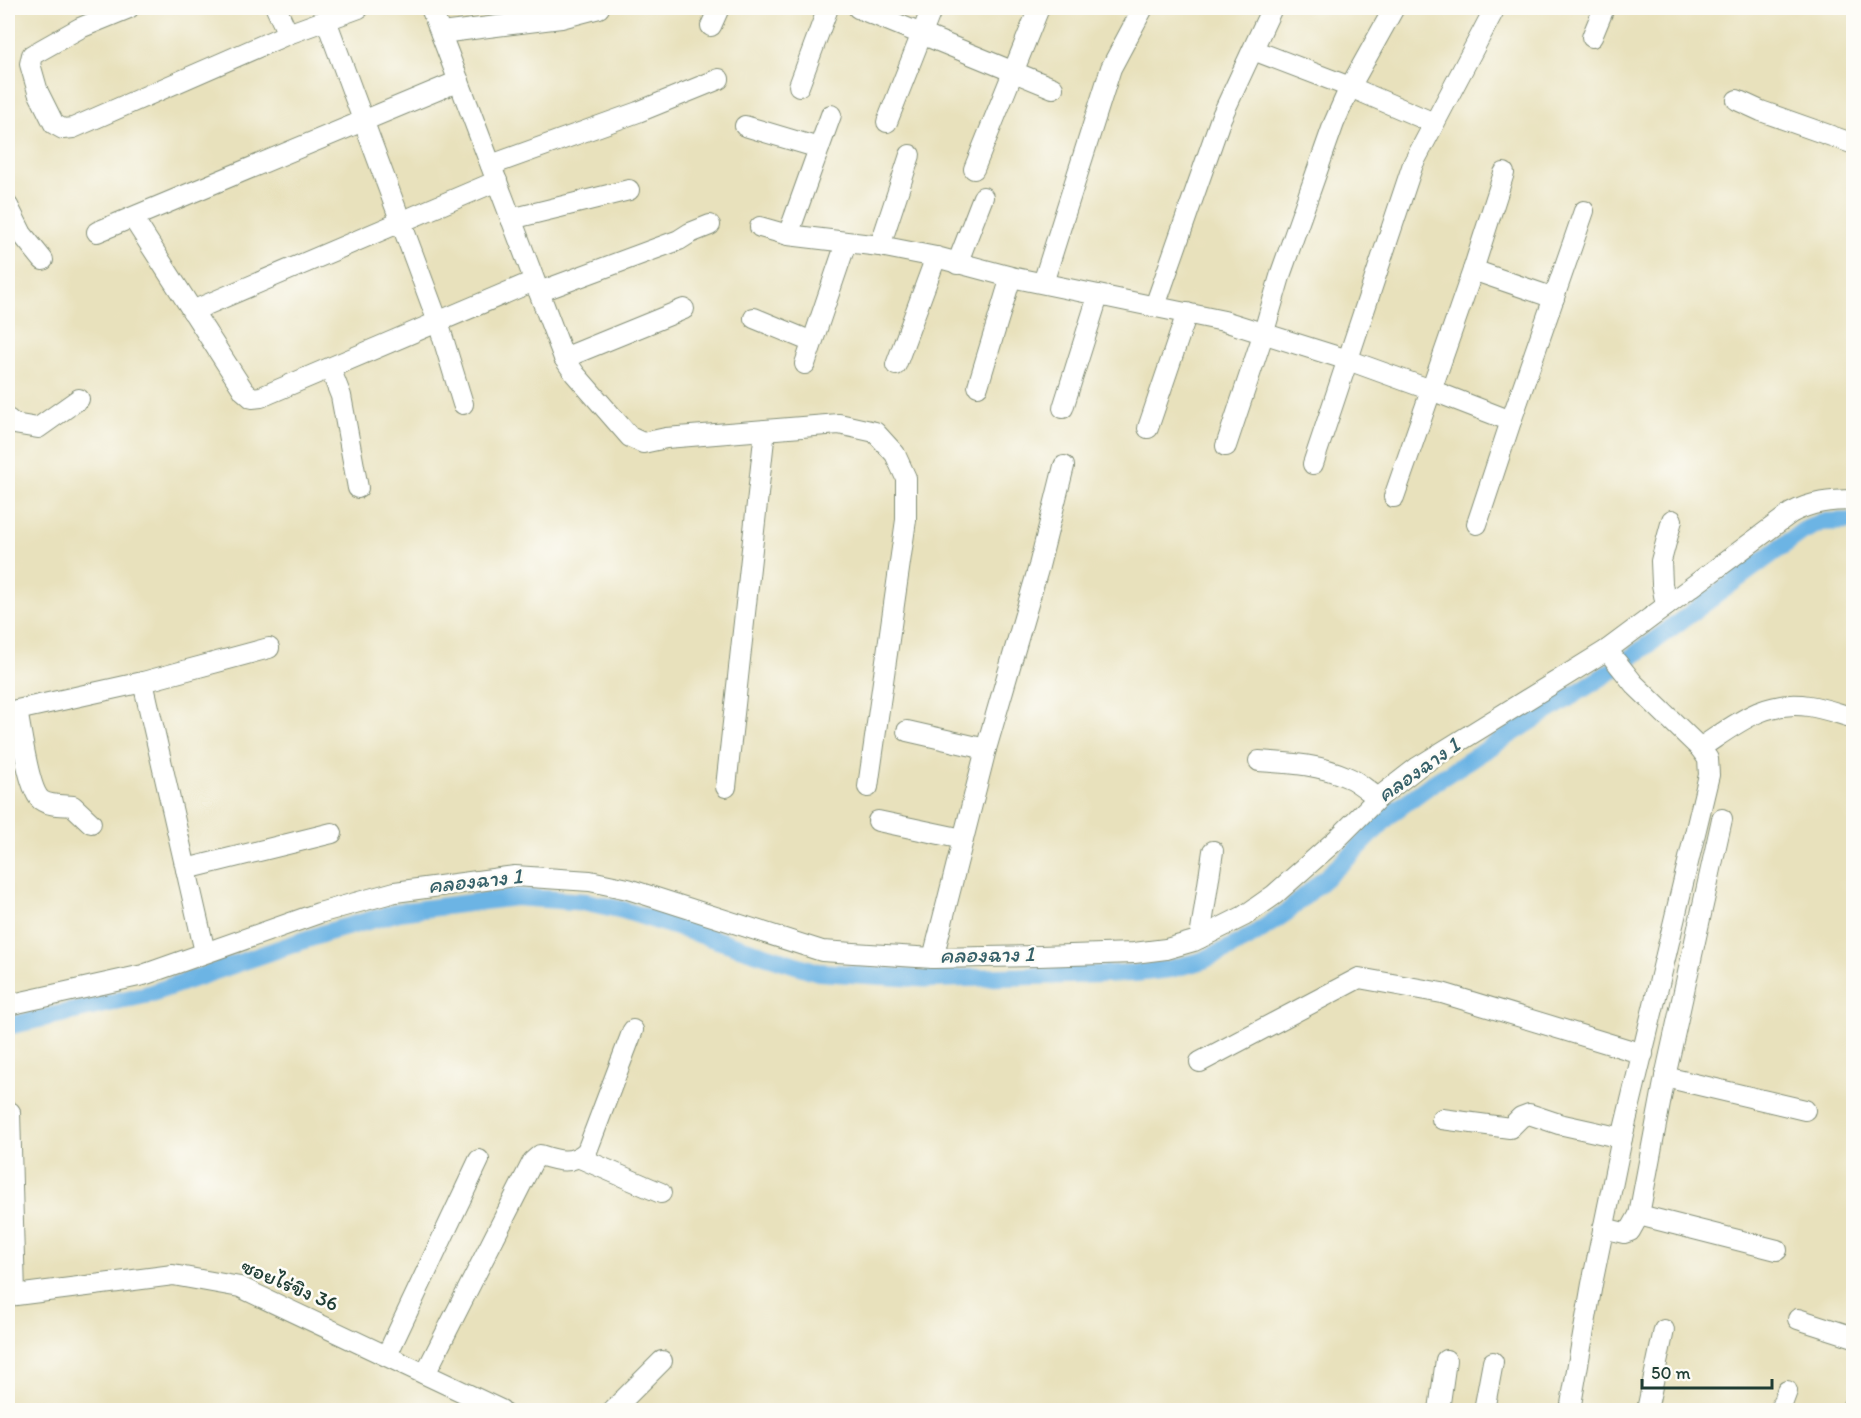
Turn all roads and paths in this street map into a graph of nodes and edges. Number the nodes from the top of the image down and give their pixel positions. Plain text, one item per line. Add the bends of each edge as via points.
1 (129, 8) edge
2 (276, 8) edge
3 (359, 8) edge
4 (431, 8) edge
5 (599, 8) edge
6 (828, 8) edge
7 (858, 8) edge
8 (932, 8) edge
9 (1039, 8) edge
10 (1143, 8) edge
11 (1272, 8) edge
12 (1394, 8) edge
13 (1495, 8) edge
14 (1604, 8) edge
15 (326, 20) junction
16 (441, 33) junction
17 (288, 34) junction
18 (922, 34) junction
19 (1592, 37) dead end
20 (1252, 50) junction
21 (1014, 71) junction
22 (719, 80) dead end
23 (459, 81) junction
24 (799, 86) dead end
25 (1350, 87) junction
26 (1053, 88) dead end
27 (1737, 100) dead end
28 (831, 115) dead end
29 (365, 120) junction
30 (887, 122) dead end
31 (1434, 123) junction
32 (745, 126) dead end
33 (1854, 144) edge
34 (819, 148) junction
35 (910, 155) dead end
36 (974, 169) dead end
37 (494, 173) junction
38 (1504, 173) dead end
39 (629, 190) dead end
40 (983, 196) dead end
41 (1584, 211) dead end
42 (10, 218) edge
43 (133, 218) junction
44 (511, 219) junction
45 (401, 222) junction
46 (710, 225) dead end
47 (760, 227) dead end
48 (97, 232) dead end
49 (788, 235) junction
50 (846, 243) junction
51 (880, 246) junction
52 (936, 256) junction
53 (43, 260) dead end
54 (957, 264) junction
55 (1473, 270) junction
56 (1011, 278) junction
57 (1042, 283) junction
58 (537, 286) junction
59 (1098, 296) junction
60 (1554, 298) junction
61 (1155, 306) junction
62 (684, 309) dead end
63 (192, 311) junction
64 (1186, 313) junction
65 (754, 318) dead end
66 (438, 322) junction
67 (1263, 335) junction
68 (812, 342) junction
69 (564, 358) junction
70 (1348, 360) junction
71 (805, 364) dead end
72 (897, 365) dead end
73 (330, 368) junction
74 (978, 386) dead end
75 (1431, 390) junction
76 (80, 399) dead end
77 (463, 404) dead end
78 (1063, 408) dead end
79 (8, 419) edge
80 (1511, 422) junction
81 (1148, 428) dead end
82 (765, 430) junction
83 (1226, 446) dead end
84 (1313, 464) dead end
85 (1064, 465) dead end
86 (358, 488) dead end
87 (1394, 497) dead end
88 (1854, 500) edge
89 (1672, 520) dead end
90 (1477, 524) dead end
91 (1666, 606) junction
92 (269, 648) dead end
93 (1610, 654) junction
94 (143, 682) junction
95 (10, 710) edge
96 (1854, 718) edge
97 (907, 731) dead end
98 (1700, 748) junction
99 (986, 749) junction
100 (1258, 761) dead end
101 (726, 787) dead end
102 (868, 787) dead end
103 (1378, 798) junction
104 (1722, 819) dead end
105 (878, 821) dead end
106 (91, 823) dead end
107 (332, 833) dead end
108 (963, 839) junction
109 (1213, 851) dead end
110 (186, 869) junction
111 (1200, 938) junction
112 (206, 952) junction
113 (933, 958) junction
114 (8, 1005) edge
115 (633, 1030) dead end
116 (1643, 1054) junction
117 (1200, 1062) dead end
118 (1665, 1077) junction
119 (1805, 1110) dead end
120 (10, 1112) dead end
121 (1442, 1119) dead end
122 (1622, 1138) junction
123 (580, 1158) junction
124 (479, 1160) dead end
125 (661, 1193) dead end
126 (1639, 1215) junction
127 (1603, 1228) junction
128 (1777, 1250) dead end
129 (11, 1295) edge
130 (1798, 1319) dead end
131 (1664, 1330) dead end
132 (1854, 1336) edge
133 (387, 1355) junction
134 (1446, 1360) dead end
135 (662, 1361) dead end
136 (1493, 1362) dead end
137 (425, 1374) junction
138 (1787, 1391) dead end
139 (1854, 1404) edge
140 (501, 1410) edge
141 (613, 1410) edge
142 (1439, 1410) edge
143 (1484, 1410) edge
144 (1570, 1410) edge
145 (1647, 1410) edge
146 (1780, 1410) edge
147 (1851, 1410) edge

1 - 17 street via 32,55 30,64 38,92 54,124 63,129 73,128
2 - 17 street
3 - 15 street
4 - 16 street
5 - 16 street via 561,18
6 - 24 street
7 - 18 street
8 - 18 street
9 - 21 street
10 - 57 street via 1107,77
11 - 20 street
12 - 25 street
13 - 31 street
14 - 19 street
15 - 17 street
15 - 29 street
16 - 23 street
18 - 21 street
18 - 30 street
20 - 25 street
20 - 61 street via 1221,118
21 - 26 street
21 - 36 street
22 - 37 street
23 - 29 street
23 - 37 street
25 - 31 street
25 - 67 street via 1281,273
27 - 33 street
28 - 34 street
29 - 43 street
29 - 45 street
31 - 70 street via 1413,164
32 - 34 street
34 - 49 street
35 - 51 street
37 - 44 street
37 - 45 street
38 - 55 street
39 - 44 street
40 - 54 street
41 - 60 street
42 - 53 street
43 - 48 street
43 - 63 street
44 - 58 street
45 - 63 street
45 - 66 street
46 - 58 street via 679,240
47 - 49 street
49 - 50 street
50 - 51 street
50 - 68 street
51 - 52 street
52 - 54 street
52 - 72 street
54 - 56 street
55 - 60 street
55 - 75 street
56 - 57 street
56 - 74 street
57 - 59 street
58 - 66 street
58 - 69 street
59 - 61 street
59 - 78 street
60 - 80 street
61 - 64 street
62 - 69 street
63 - 73 street via 252,398
64 - 67 street
64 - 81 street
65 - 68 street
66 - 73 street
66 - 77 street
67 - 70 street
67 - 83 street
68 - 71 street
69 - 82 street via 630,437 643,443
70 - 75 street
70 - 84 street
73 - 86 street via 341,396
75 - 80 street
75 - 87 street
76 - 79 street via 38,428 14,424
80 - 90 street
82 - 101 street
82 - 102 street via 839,424 875,432 895,454 906,478 906,520
85 - 99 street
88 - 91 street via 1818,502 1797,510
89 - 91 street via 1661,561
91 - 93 street
92 - 94 street
93 - 98 street via 1634,684
93 - 103 street via 1418,767
94 - 95 street
94 - 110 street
95 - 106 street via 33,790 42,801 73,806
96 - 98 street via 1809,706 1782,705 1752,713
97 - 99 street
98 - 116 street via 1708,759 1709,775
99 - 108 street
100 - 103 street via 1323,768 1349,777
103 - 111 street via 1275,895
104 - 118 street
105 - 108 street
107 - 110 street
108 - 113 street
109 - 111 street
110 - 112 street
111 - 113 street via 1166,949 1134,952
112 - 113 street via 395,892 514,876 590,881 628,889 822,951
112 - 114 street via 143,975
115 - 123 street via 587,1151
116 - 117 street via 1442,993 1359,978
116 - 122 street
118 - 119 street
118 - 126 street
120 - 129 street
121 - 122 street via 1510,1128 1529,1114
122 - 127 street
123 - 125 street
123 - 137 street via 558,1161 540,1155 532,1161
124 - 133 street
126 - 127 street via 1630,1231
126 - 128 street
127 - 144 street
129 - 133 street, ซอยไร่ขิง 36 via 173,1275 197,1278 240,1287
130 - 132 street
131 - 145 street
133 - 137 street, ซอยไร่ขิง 36
134 - 142 street
135 - 141 street
136 - 143 street
137 - 140 street, ซอยไร่ขิง 36
138 - 146 street
139 - 147 street

